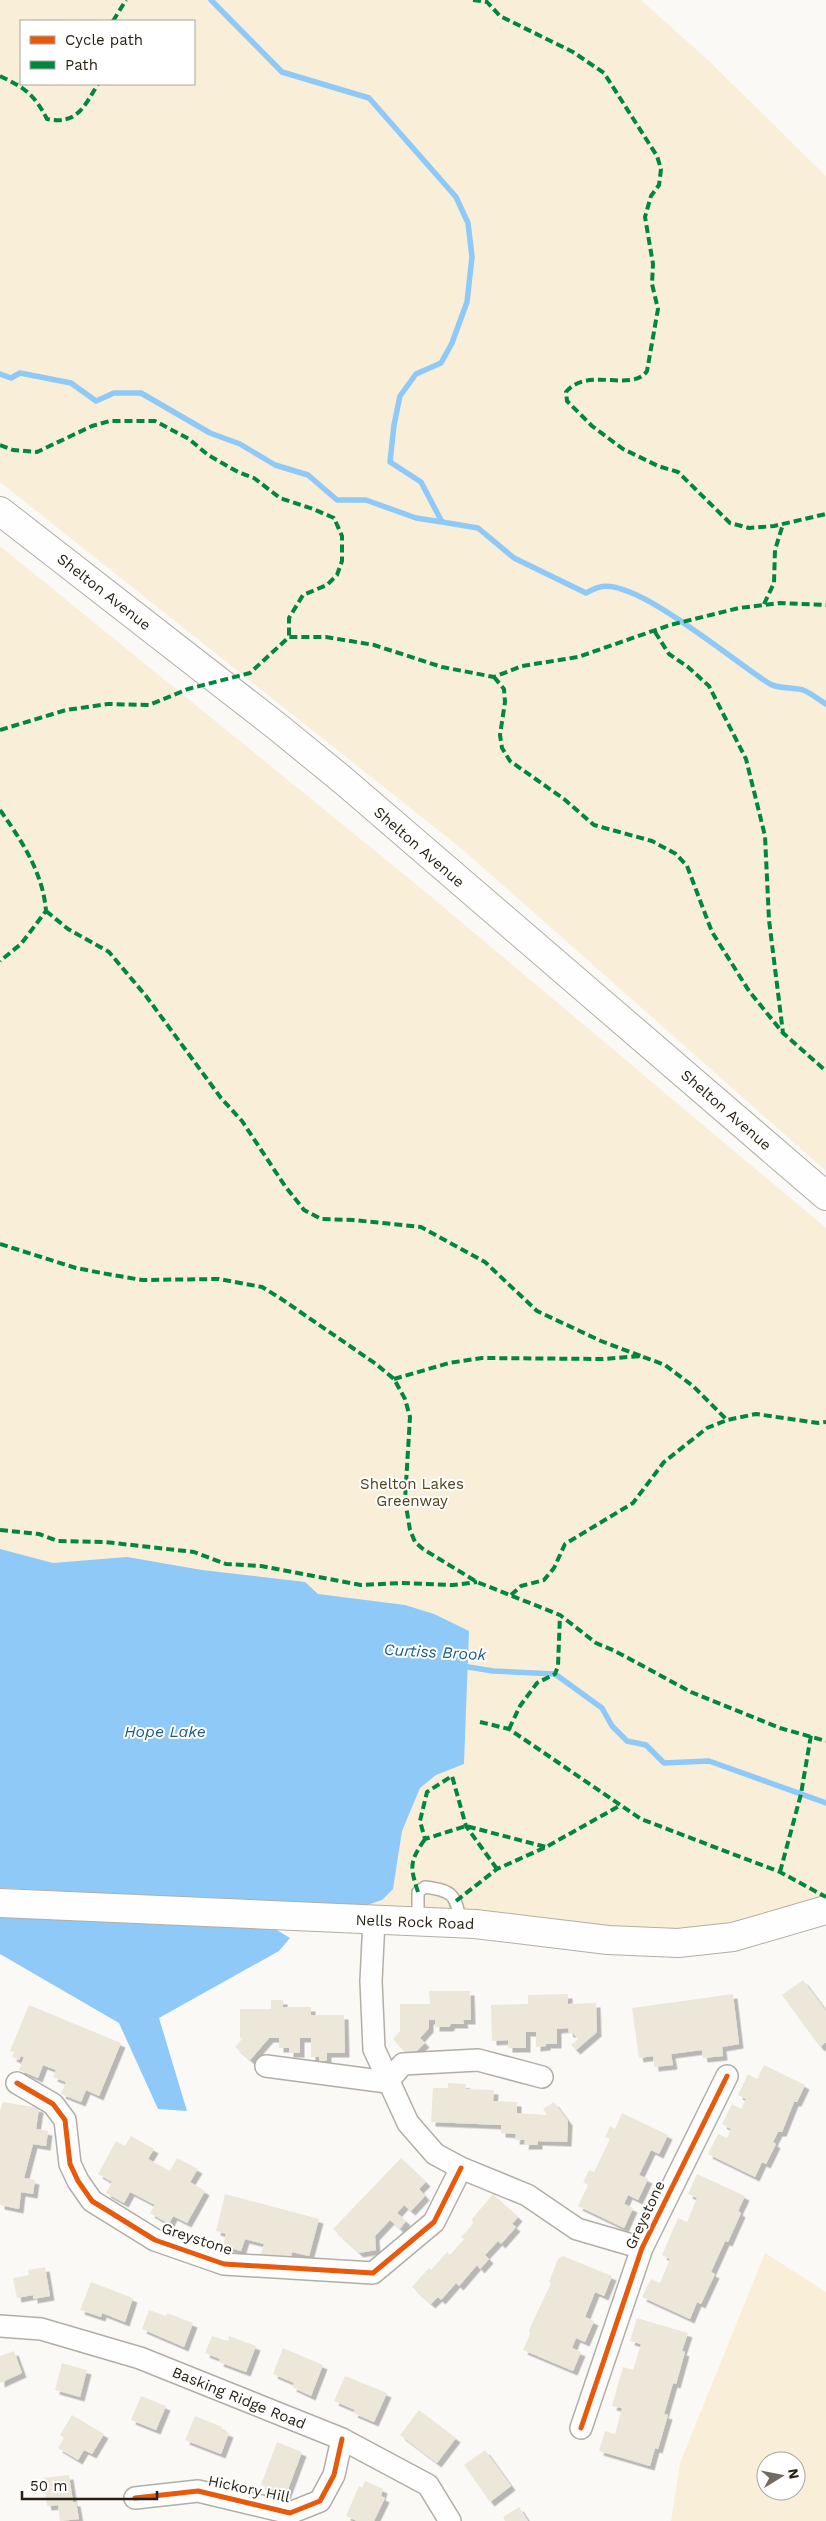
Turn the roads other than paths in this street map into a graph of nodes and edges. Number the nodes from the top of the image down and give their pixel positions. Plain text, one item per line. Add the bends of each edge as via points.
1 (0, 511) edge
2 (826, 1196) edge
3 (0, 1903) edge
4 (826, 1910) edge
5 (374, 1920) junction
6 (418, 1923) junction
7 (461, 1924) junction
8 (266, 2066) dead end
9 (727, 2076) dead end
10 (542, 2077) dead end
11 (387, 2082) junction
12 (17, 2083) dead end
13 (460, 2168) junction
14 (642, 2248) junction
15 (0, 2326) edge
16 (581, 2428) dead end
17 (342, 2439) junction
18 (135, 2498) dead end
19 (450, 2521) edge

1 - 2 main road, Shelton Avenue via 345,782
3 - 5 main road, Nells Rock Road
4 - 7 main road, Nells Rock Road via 733,1937 678,1943 608,1940 540,1930
5 - 6 main road, Nells Rock Road
5 - 11 street, Greystone via 371,1981 374,2049
6 - 7 main road, Nells Rock Road
6 - 7 lane via 418,1892 425,1887 446,1890 456,1901
8 - 11 street
9 - 14 street, Greystone
10 - 11 street via 478,2060 403,2064
11 - 13 street, Greystone via 408,2123 435,2154
12 - 13 street, Greystone via 53,2104 65,2120 70,2164 92,2201 155,2240 224,2264 374,2273 434,2222
13 - 14 street, Greystone via 527,2194 577,2229
14 - 16 street, Greystone
15 - 17 street, Basking Ridge Road via 41,2329 140,2358
17 - 18 street, Hickory Hill via 334,2475 320,2501 290,2513 198,2491
17 - 19 street, Basking Ridge Road via 428,2485

